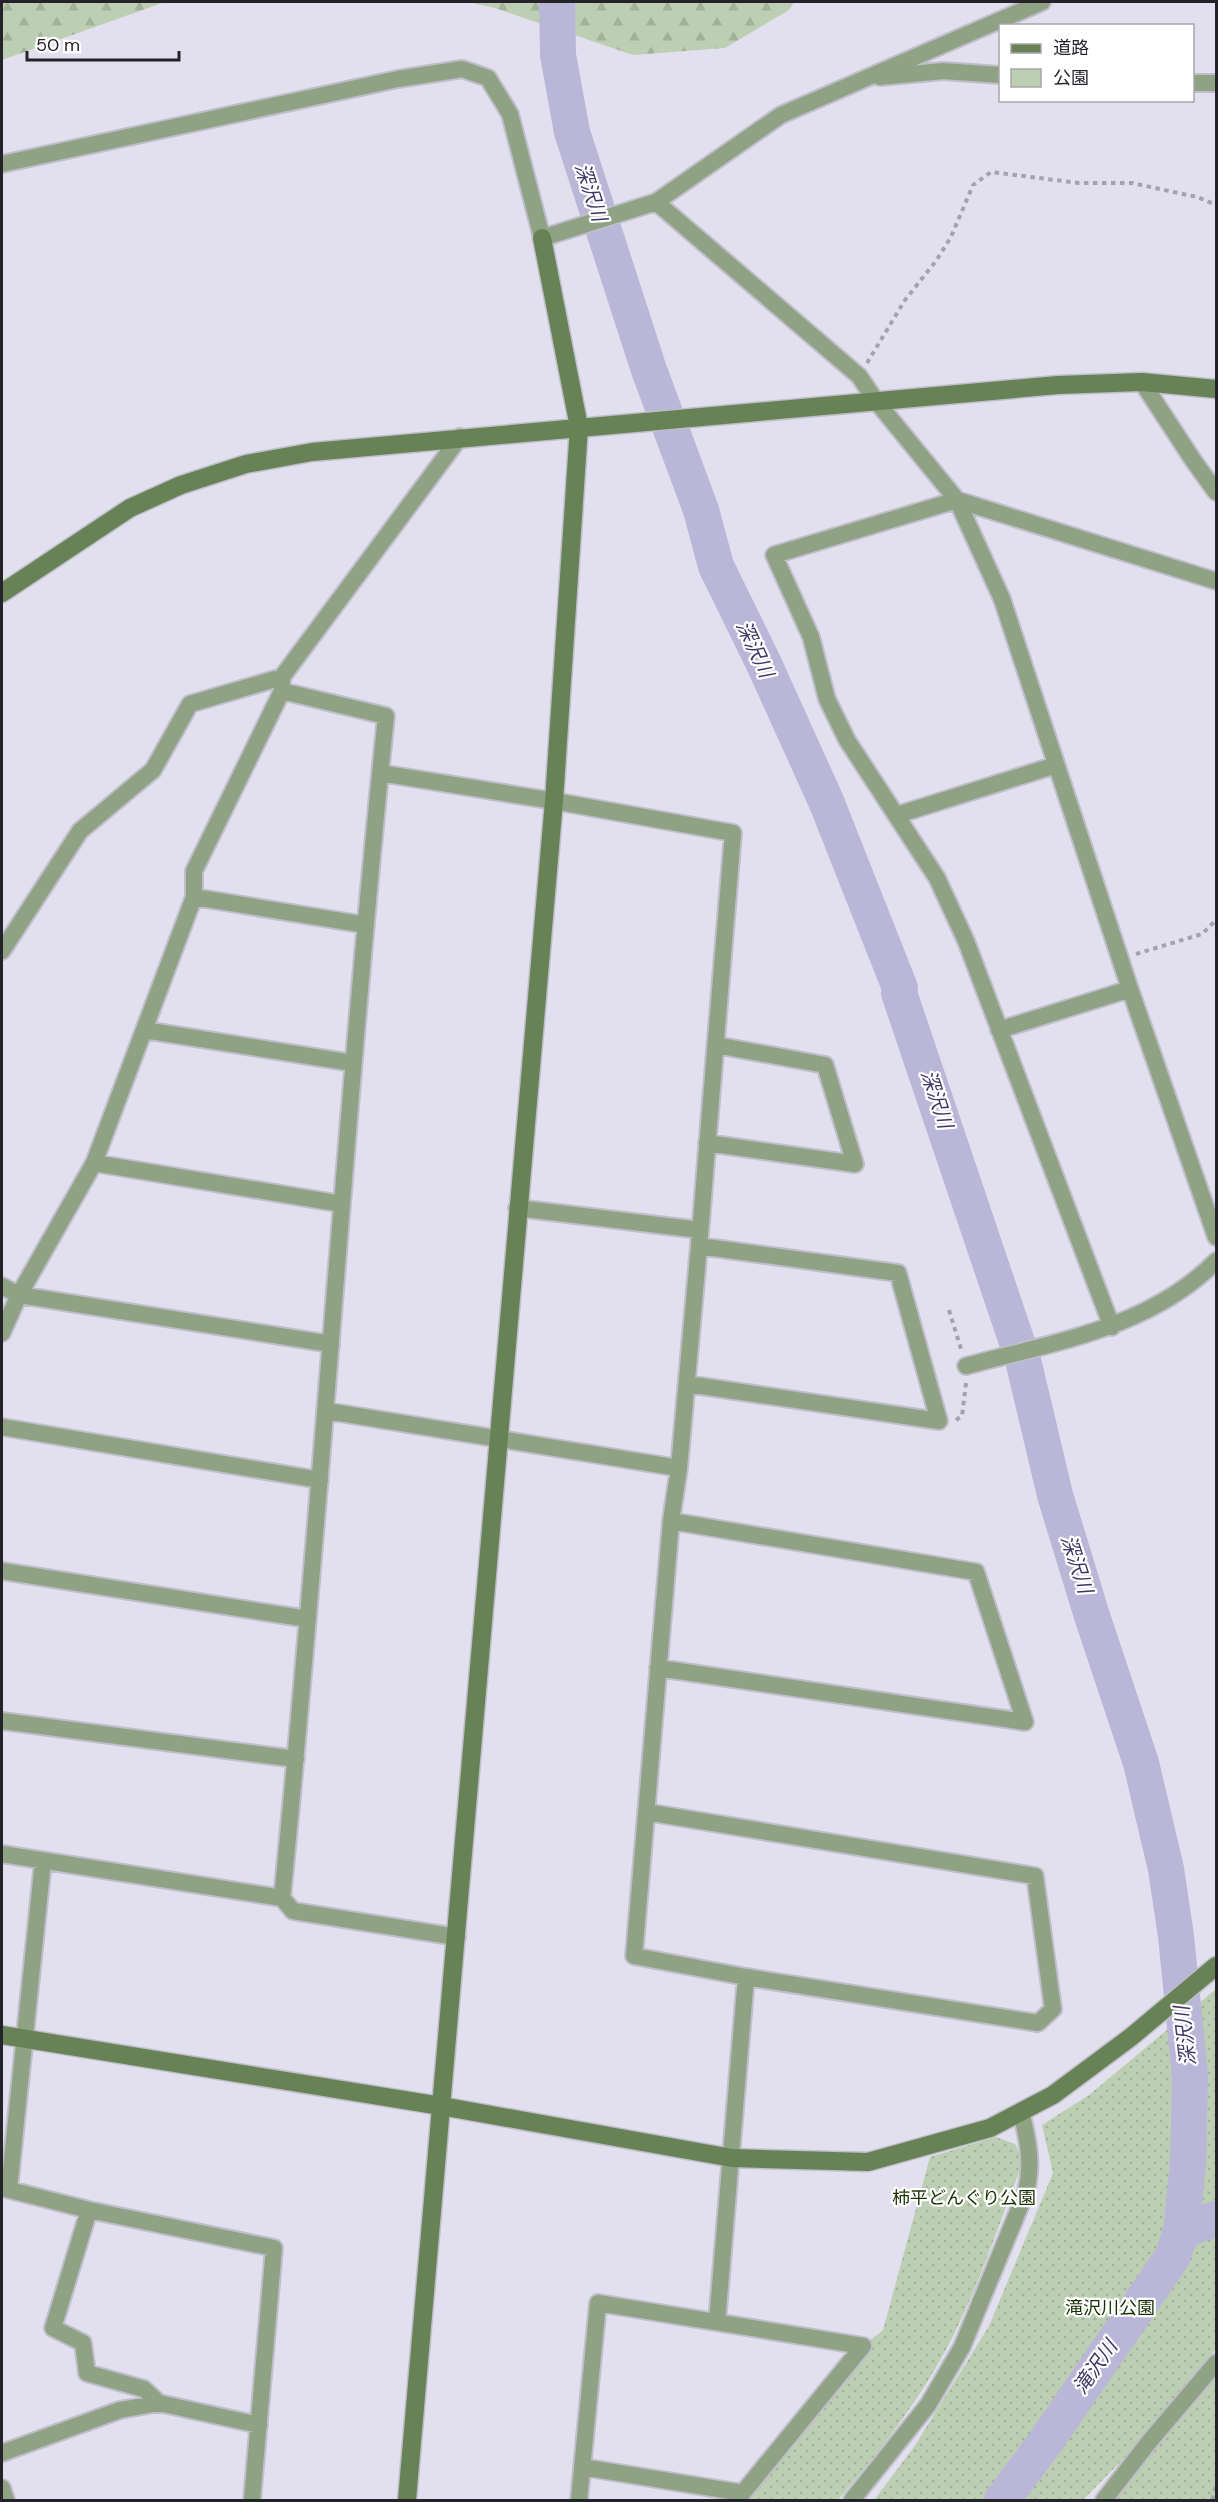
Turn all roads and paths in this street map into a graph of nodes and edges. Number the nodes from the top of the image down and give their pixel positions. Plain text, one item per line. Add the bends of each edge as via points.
1 (1042, 2) edge
2 (999, 75) edge
3 (864, 78) junction
4 (1194, 83) edge
5 (1216, 83) edge
6 (2, 164) edge
7 (655, 203) junction
8 (1216, 205) edge
9 (543, 238) junction
10 (859, 376) junction
11 (1142, 382) junction
12 (1216, 389) edge
13 (876, 401) junction
14 (579, 427) junction
15 (460, 437) junction
16 (1216, 492) edge
17 (957, 500) junction
18 (1216, 581) edge
19 (2, 593) edge
20 (282, 684) junction
21 (1056, 765) junction
22 (380, 773) junction
23 (554, 801) junction
24 (897, 815) junction
25 (194, 897) junction
26 (1216, 920) edge
27 (366, 925) junction
28 (2, 951) edge
29 (1120, 959) junction
30 (1130, 989) junction
31 (144, 1030) junction
32 (999, 1030) junction
33 (716, 1045) junction
34 (353, 1063) junction
35 (707, 1143) junction
36 (94, 1163) junction
37 (342, 1204) junction
38 (517, 1208) junction
39 (1216, 1237) edge
40 (700, 1238) junction
41 (1216, 1261) edge
42 (2, 1286) edge
43 (19, 1295) junction
44 (1112, 1327) junction
45 (2, 1333) edge
46 (331, 1344) junction
47 (966, 1366) dead end
48 (687, 1383) junction
49 (327, 1411) junction
50 (2, 1427) edge
51 (498, 1440) junction
52 (679, 1468) junction
53 (320, 1480) junction
54 (671, 1521) junction
55 (2, 1572) edge
56 (308, 1619) junction
57 (658, 1668) junction
58 (2, 1721) edge
59 (296, 1759) junction
60 (645, 1812) junction
61 (2, 1854) edge
62 (43, 1861) junction
63 (282, 1898) junction
64 (457, 1937) junction
65 (1216, 1966) edge
66 (746, 1977) junction
67 (2, 2035) edge
68 (24, 2039) junction
69 (441, 2106) junction
70 (1021, 2112) junction
71 (732, 2158) junction
72 (5, 2188) edge
73 (90, 2211) junction
74 (717, 2322) junction
75 (1216, 2363) edge
76 (159, 2403) junction
77 (259, 2425) junction
78 (2, 2453) edge
79 (582, 2467) junction
80 (1216, 2486) edge
81 (2, 2488) edge
82 (740, 2497) edge
83 (6, 2500) edge
84 (252, 2500) edge
85 (407, 2500) edge
86 (579, 2500) edge
87 (852, 2500) edge
88 (1104, 2500) edge
89 (1212, 2500) edge

1 - 3 street
2 - 3 street via 943,71
3 - 7 street via 781,115
4 - 5 street
6 - 9 street via 398,79 462,69 488,78 510,114
7 - 9 street
7 - 10 street
8 - 10 path via 1132,183 1079,183 991,172 973,185 951,237 905,300
9 - 14 street
10 - 13 street
11 - 12 street
11 - 13 street
11 - 16 street
13 - 14 street
13 - 17 street
14 - 15 street
14 - 23 street
15 - 19 street via 312,452 246,464 181,485 130,508
15 - 20 street
17 - 18 street
17 - 21 street via 1002,599
17 - 24 street via 774,555 811,637 828,699 847,740
20 - 22 street via 386,716
20 - 25 street via 194,872
20 - 28 street via 190,705 153,770 80,831
21 - 24 street
21 - 29 street
22 - 23 street
22 - 27 street
23 - 33 street via 733,833
23 - 38 street
24 - 32 street via 942,889
25 - 27 street
25 - 31 street
26 - 29 path via 1202,934
27 - 34 street
29 - 30 street
30 - 32 street
30 - 39 street
31 - 34 street
31 - 36 street
32 - 44 street
33 - 35 street
33 - 35 street via 825,1065 855,1164
34 - 37 street
35 - 40 street
36 - 37 street
36 - 43 street
37 - 46 street
38 - 40 street
38 - 51 street
40 - 48 street
40 - 48 street via 898,1273 939,1421
41 - 44 street via 1198,1279 1163,1302
42 - 43 street
43 - 45 street
43 - 46 street
44 - 47 street
46 - 49 street
48 - 52 street
49 - 51 street
49 - 53 street
50 - 53 street
51 - 52 street
51 - 64 street
52 - 54 street
53 - 56 street
54 - 57 street
54 - 57 street via 976,1572 1025,1722
55 - 56 street
56 - 59 street
57 - 60 street
58 - 59 street
59 - 63 street
60 - 66 street via 634,1956
60 - 66 street via 1035,1876 1053,2009 1038,2023
61 - 62 street
62 - 63 street
62 - 68 street
63 - 64 street via 293,1911
64 - 69 street
65 - 70 street via 1131,2037 1053,2095
66 - 71 street
67 - 68 street
68 - 69 street
68 - 72 street
69 - 71 street
69 - 85 street
70 - 71 street via 990,2128 868,2162
70 - 87 street via 1031,2171 1026,2192 967,2337 928,2405
71 - 74 street
72 - 73 street
73 - 76 street via 52,2328 83,2343 87,2373 144,2390
73 - 77 street via 274,2247
74 - 79 street via 598,2303
74 - 82 street via 863,2346
75 - 88 street
76 - 77 street
76 - 78 street via 120,2410
77 - 84 street
79 - 82 street
79 - 86 street
80 - 89 path
81 - 83 street

